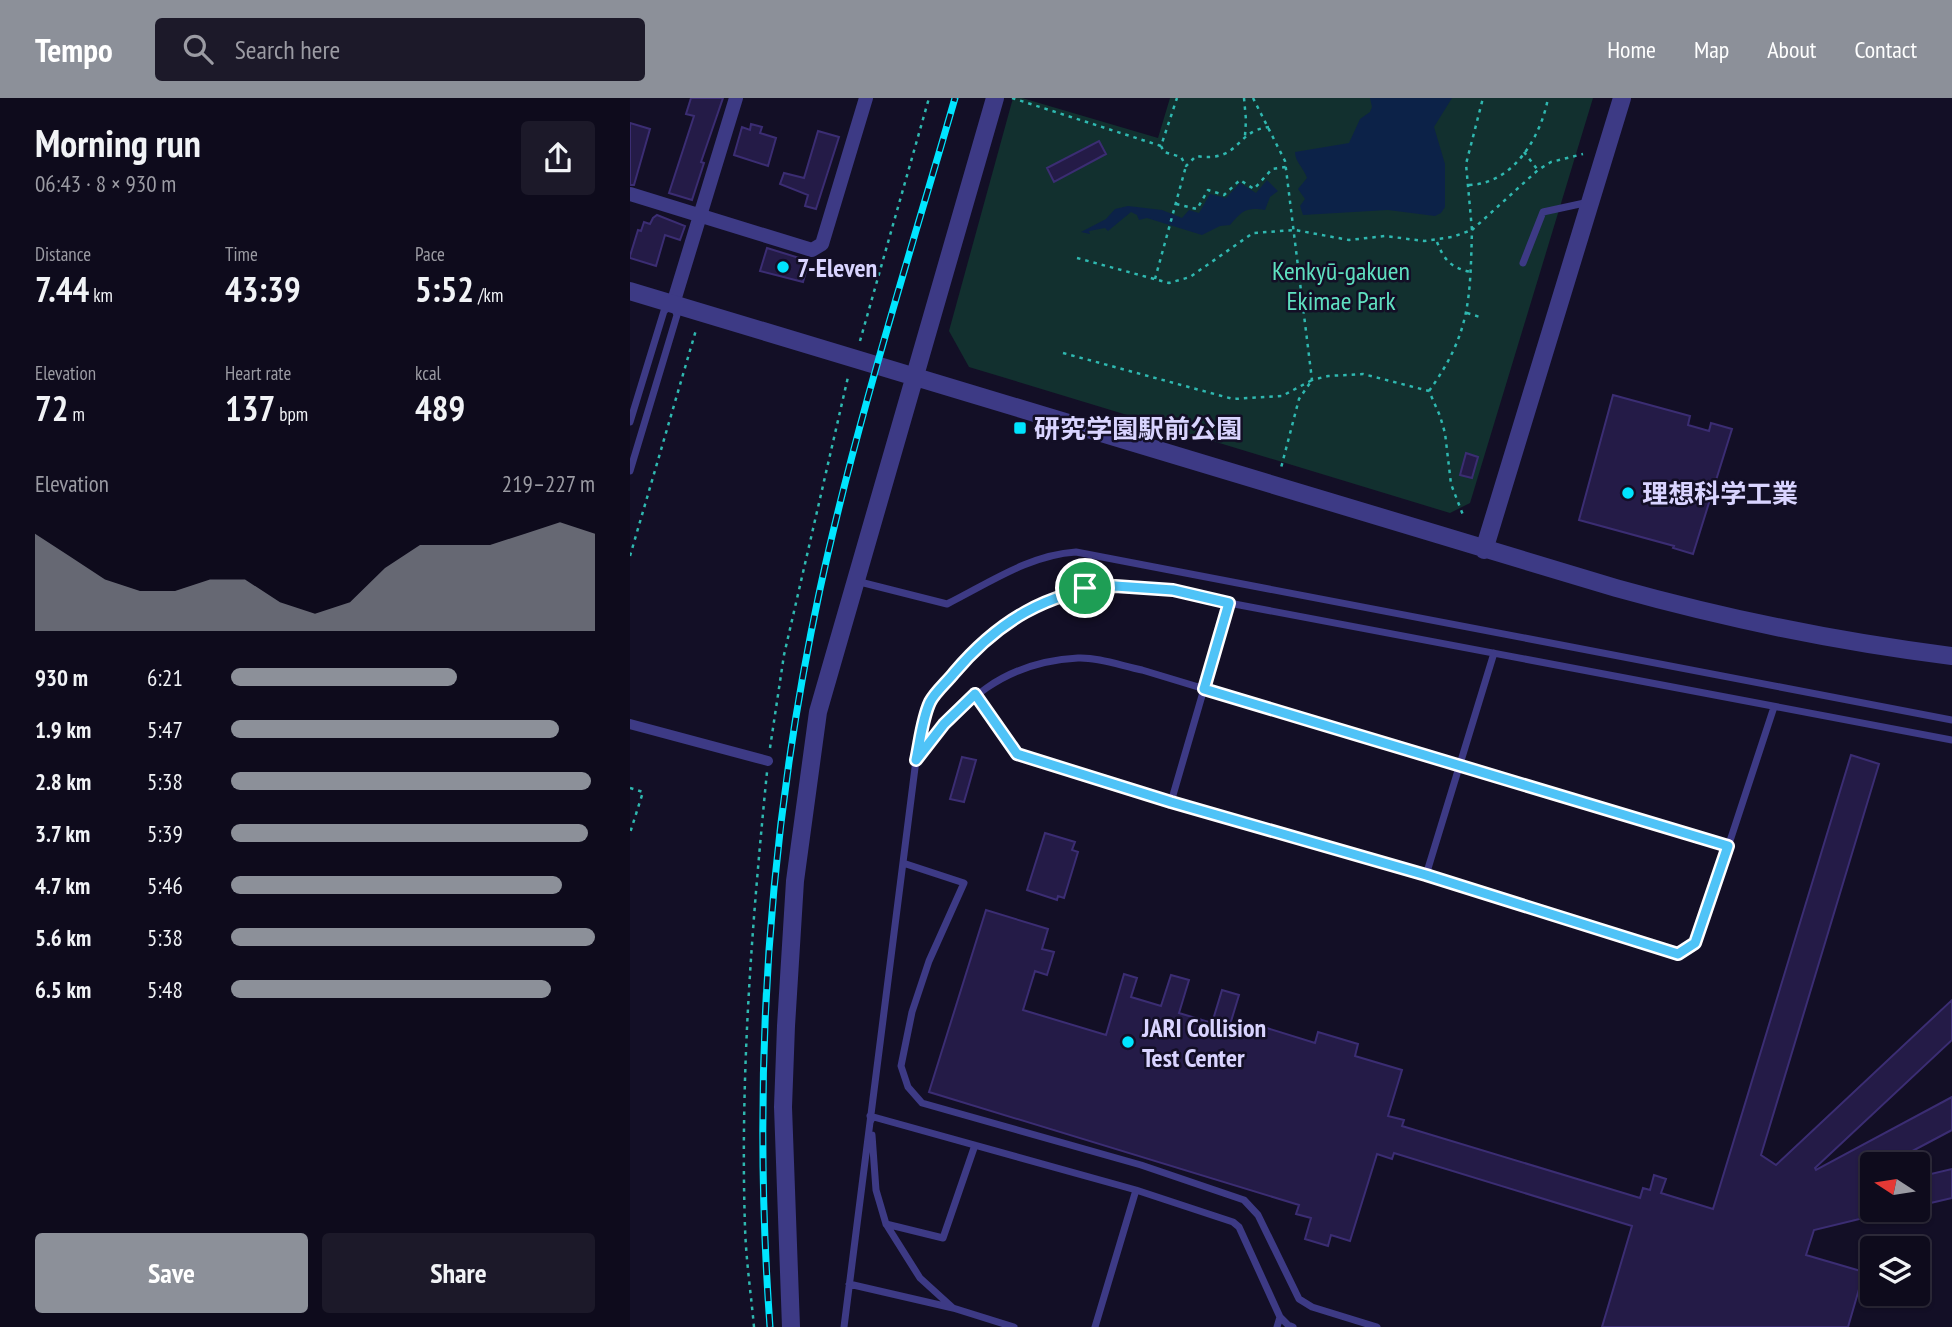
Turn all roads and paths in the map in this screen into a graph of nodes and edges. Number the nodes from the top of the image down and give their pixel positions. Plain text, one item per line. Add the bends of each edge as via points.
1 (736, 98) edge
2 (866, 98) edge
3 (929, 98) edge
4 (995, 98) edge
5 (1012, 98) edge
6 (1177, 98) edge
7 (1244, 98) edge
8 (1253, 98) edge
9 (1483, 98) edge
10 (1548, 98) edge
11 (1622, 98) edge
12 (1269, 127) junction
13 (1245, 136) junction
14 (1161, 146) junction
15 (1524, 152) junction
16 (1583, 154) dead end
17 (1186, 166) junction
18 (1286, 167) junction
19 (1538, 170) junction
20 (1469, 185) junction
21 (630, 194) edge
22 (1590, 201) junction
23 (1176, 204) junction
24 (700, 216) junction
25 (1295, 230) junction
26 (1472, 230) junction
27 (1437, 240) junction
28 (1077, 258) dead end
29 (1523, 263) dead end
30 (1471, 272) junction
31 (1155, 279) junction
32 (630, 291) edge
33 (673, 304) junction
34 (1467, 313) junction
35 (1483, 318) dead end
36 (696, 330) dead end
37 (860, 341) dead end
38 (1063, 353) dead end
39 (915, 376) junction
40 (848, 377) dead end
41 (1312, 380) junction
42 (1429, 391) junction
43 (630, 422) edge
44 (1281, 468) dead end
45 (630, 471) edge
46 (1463, 515) dead end
47 (1484, 550) junction
48 (630, 556) edge
49 (855, 581) junction
50 (1229, 603) junction
51 (1494, 653) junction
52 (1952, 656) edge
53 (1204, 689) junction
54 (975, 694) junction
55 (1774, 707) junction
56 (1952, 720) edge
57 (630, 724) edge
58 (1952, 740) edge
59 (916, 760) junction
60 (768, 761) junction
61 (1462, 765) junction
62 (630, 788) edge
63 (1171, 802) junction
64 (630, 833) edge
65 (1728, 846) junction
66 (903, 863) junction
67 (1426, 875) junction
68 (870, 1116) junction
69 (975, 1145) junction
70 (1136, 1190) junction
71 (886, 1224) junction
72 (849, 1284) junction
73 (953, 1308) junction
74 (1280, 1317) junction
75 (754, 1327) edge
76 (791, 1327) edge
77 (844, 1327) edge
78 (1014, 1327) edge
79 (1095, 1327) edge
80 (1277, 1327) edge
81 (1293, 1327) edge
82 (1377, 1327) edge

1 - 24 street
2 - 24 street via 822,244 812,250
3 - 37 path
4 - 39 street
5 - 14 path
6 - 14 path
7 - 13 path
8 - 12 path
9 - 20 path via 1466,164
10 - 15 path via 1544,118
11 - 22 street
12 - 13 path
12 - 18 path
13 - 17 path via 1231,152 1219,157 1196,156
14 - 17 path
15 - 19 path
15 - 20 path via 1507,173 1481,185
16 - 19 path
17 - 23 path
18 - 23 path via 1272,169 1254,189 1240,180 1224,195 1208,190 1197,209
18 - 25 path
19 - 26 path
20 - 26 path
21 - 24 street
22 - 29 lane via 1544,212
22 - 47 street
23 - 31 path
24 - 33 street
25 - 27 path via 1349,240 1385,236
25 - 31 path via 1253,233 1190,277 1169,283
25 - 41 path
26 - 27 path
26 - 30 path
27 - 30 path via 1447,263
28 - 31 path
30 - 34 path
32 - 33 street
33 - 39 street
33 - 43 lane via 664,311
33 - 45 lane via 677,315
34 - 35 path
34 - 42 path via 1455,352
36 - 48 path
38 - 41 path via 1233,399 1282,396
39 - 47 street
39 - 49 street
40 - 60 path via 784,655
41 - 42 path via 1363,374
41 - 44 path via 1299,399
42 - 46 path via 1440,416 1451,484
47 - 52 street via 1685,607
49 - 56 lane via 947,604 1036,559 1076,552
49 - 76 street via 818,712 795,881 783,1107
50 - 51 lane
50 - 53 lane
50 - 59 lane via 1173,590 1115,586 1085,588 1040,604 978,645 930,702
51 - 55 lane
51 - 61 lane
53 - 54 lane via 1080,658 1026,667
53 - 61 lane
53 - 63 lane
54 - 59 lane
54 - 63 lane via 1017,754
55 - 58 lane
55 - 65 lane
57 - 60 street
59 - 66 lane
60 - 75 path via 749,976 744,1108 744,1229
61 - 65 lane
61 - 67 lane
62 - 64 path via 643,792
63 - 67 lane
65 - 67 lane via 1695,943 1678,954
66 - 68 lane
66 - 82 lane via 964,883 929,961 901,1066 908,1087 922,1103 1141,1165 1244,1200 1258,1215 1299,1299
68 - 69 lane
68 - 71 lane via 876,1190
68 - 72 lane
69 - 70 lane
69 - 71 lane via 943,1238
70 - 74 lane via 1239,1227
70 - 79 lane
71 - 73 lane via 920,1279
72 - 73 lane
72 - 77 lane
73 - 78 lane
74 - 80 lane
74 - 81 lane

